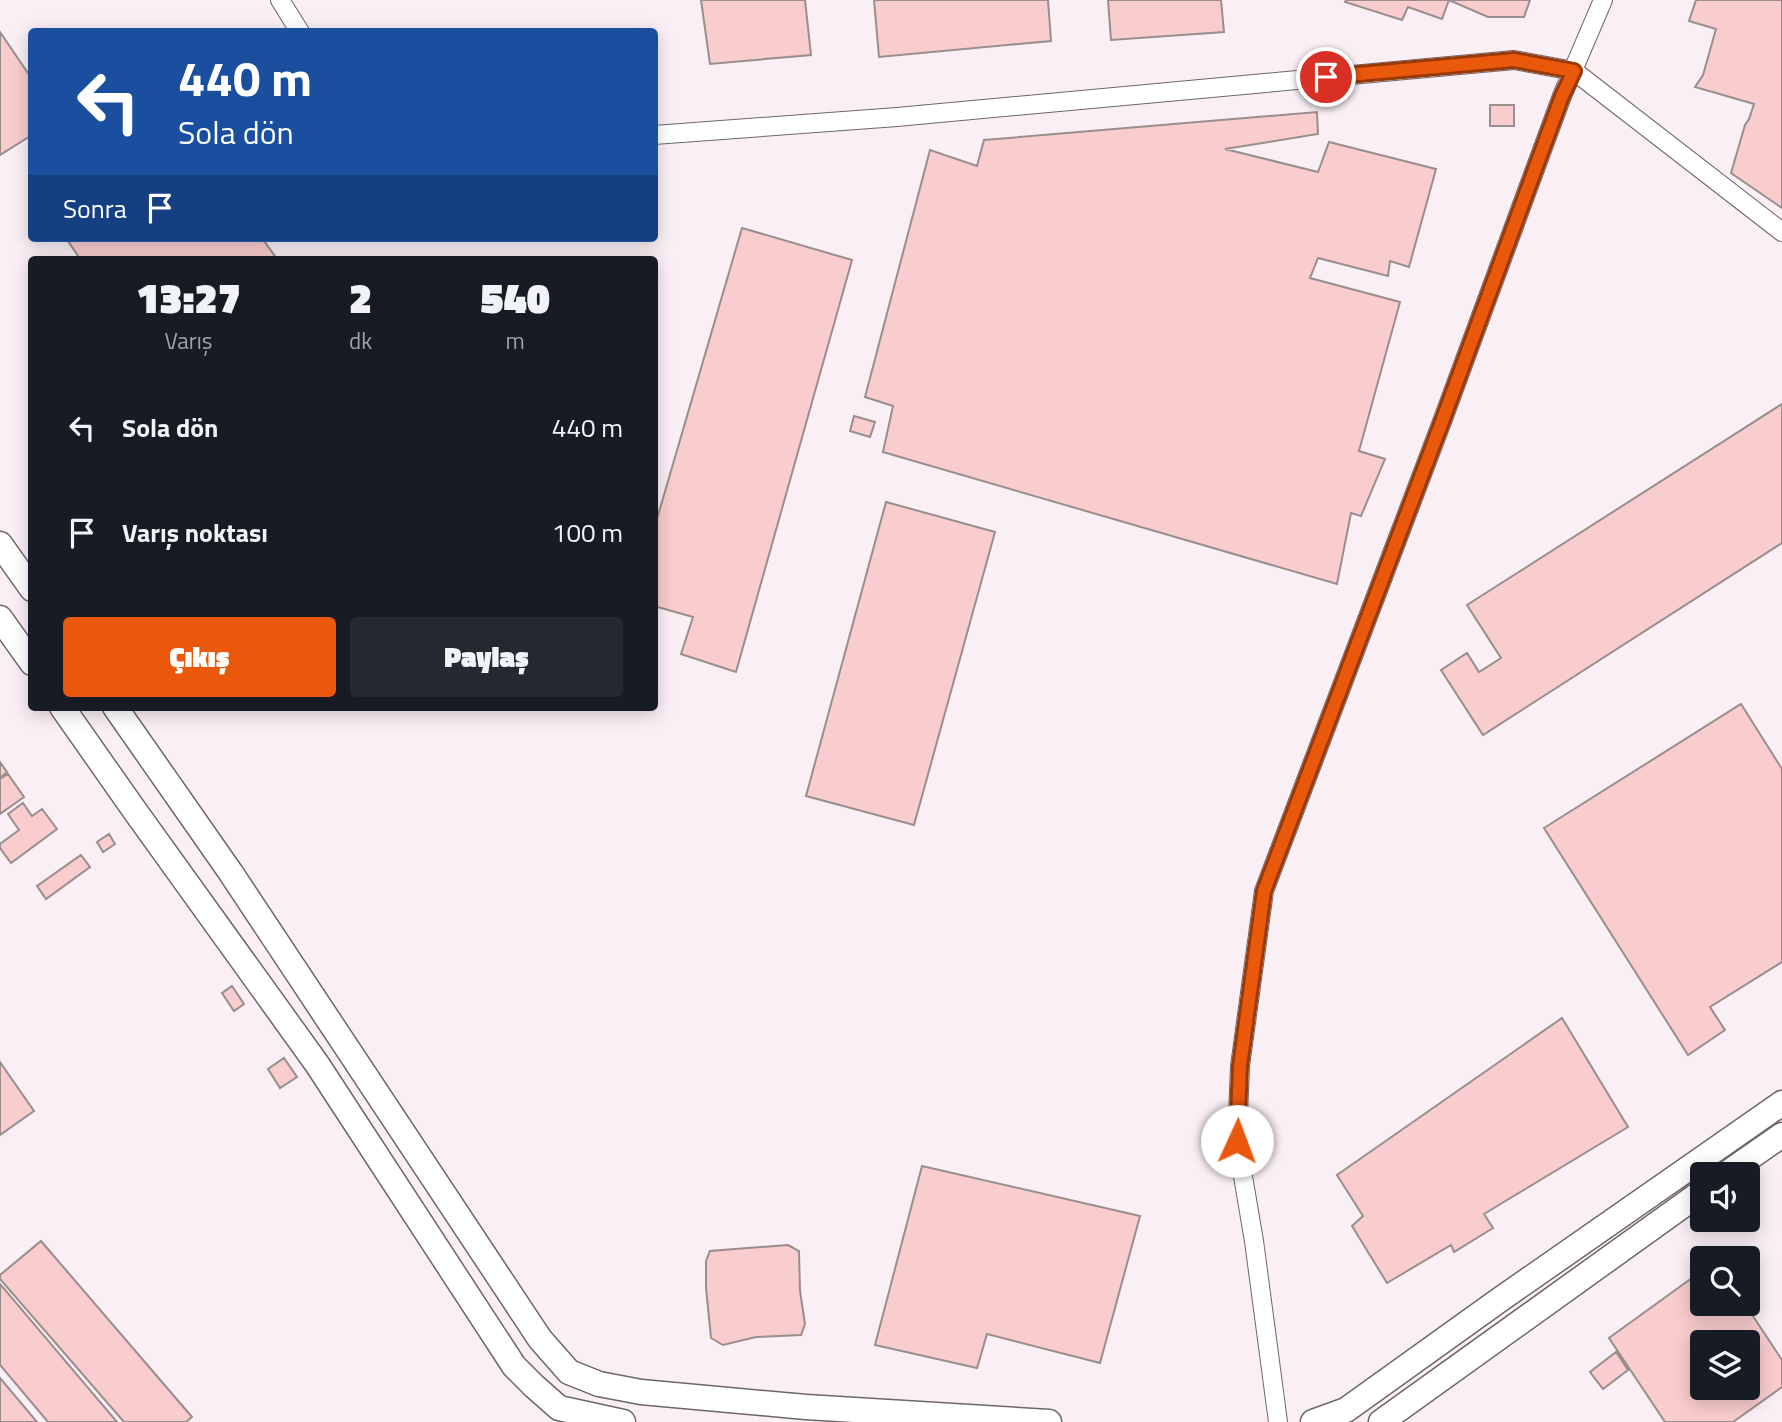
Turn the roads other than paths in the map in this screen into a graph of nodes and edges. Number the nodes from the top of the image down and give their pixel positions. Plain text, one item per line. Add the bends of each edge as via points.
1 (280, 0) edge
2 (1603, 0) edge
3 (298, 28) edge
4 (1574, 71) junction
5 (658, 135) edge
6 (1782, 232) edge
7 (0, 544) edge
8 (28, 583) edge
9 (0, 618) edge
10 (28, 657) edge
11 (65, 711) edge
12 (118, 711) edge
13 (1782, 1103) edge
14 (1782, 1135) edge
15 (1744, 1162) edge
16 (1690, 1200) edge
17 (623, 1422) edge
18 (1049, 1422) edge
19 (1278, 1422) edge
20 (1313, 1422) edge
21 (1381, 1422) edge

1 - 3 street
2 - 4 street
4 - 5 street via 1514,60
4 - 6 street
4 - 19 street via 1264,891 1240,1066 1237,1141
7 - 8 street
9 - 10 street
11 - 17 street via 317,1064 514,1366 559,1408
12 - 18 street via 239,884 540,1339 569,1372 641,1392
13 - 20 street via 1346,1410
14 - 15 street
16 - 21 street

